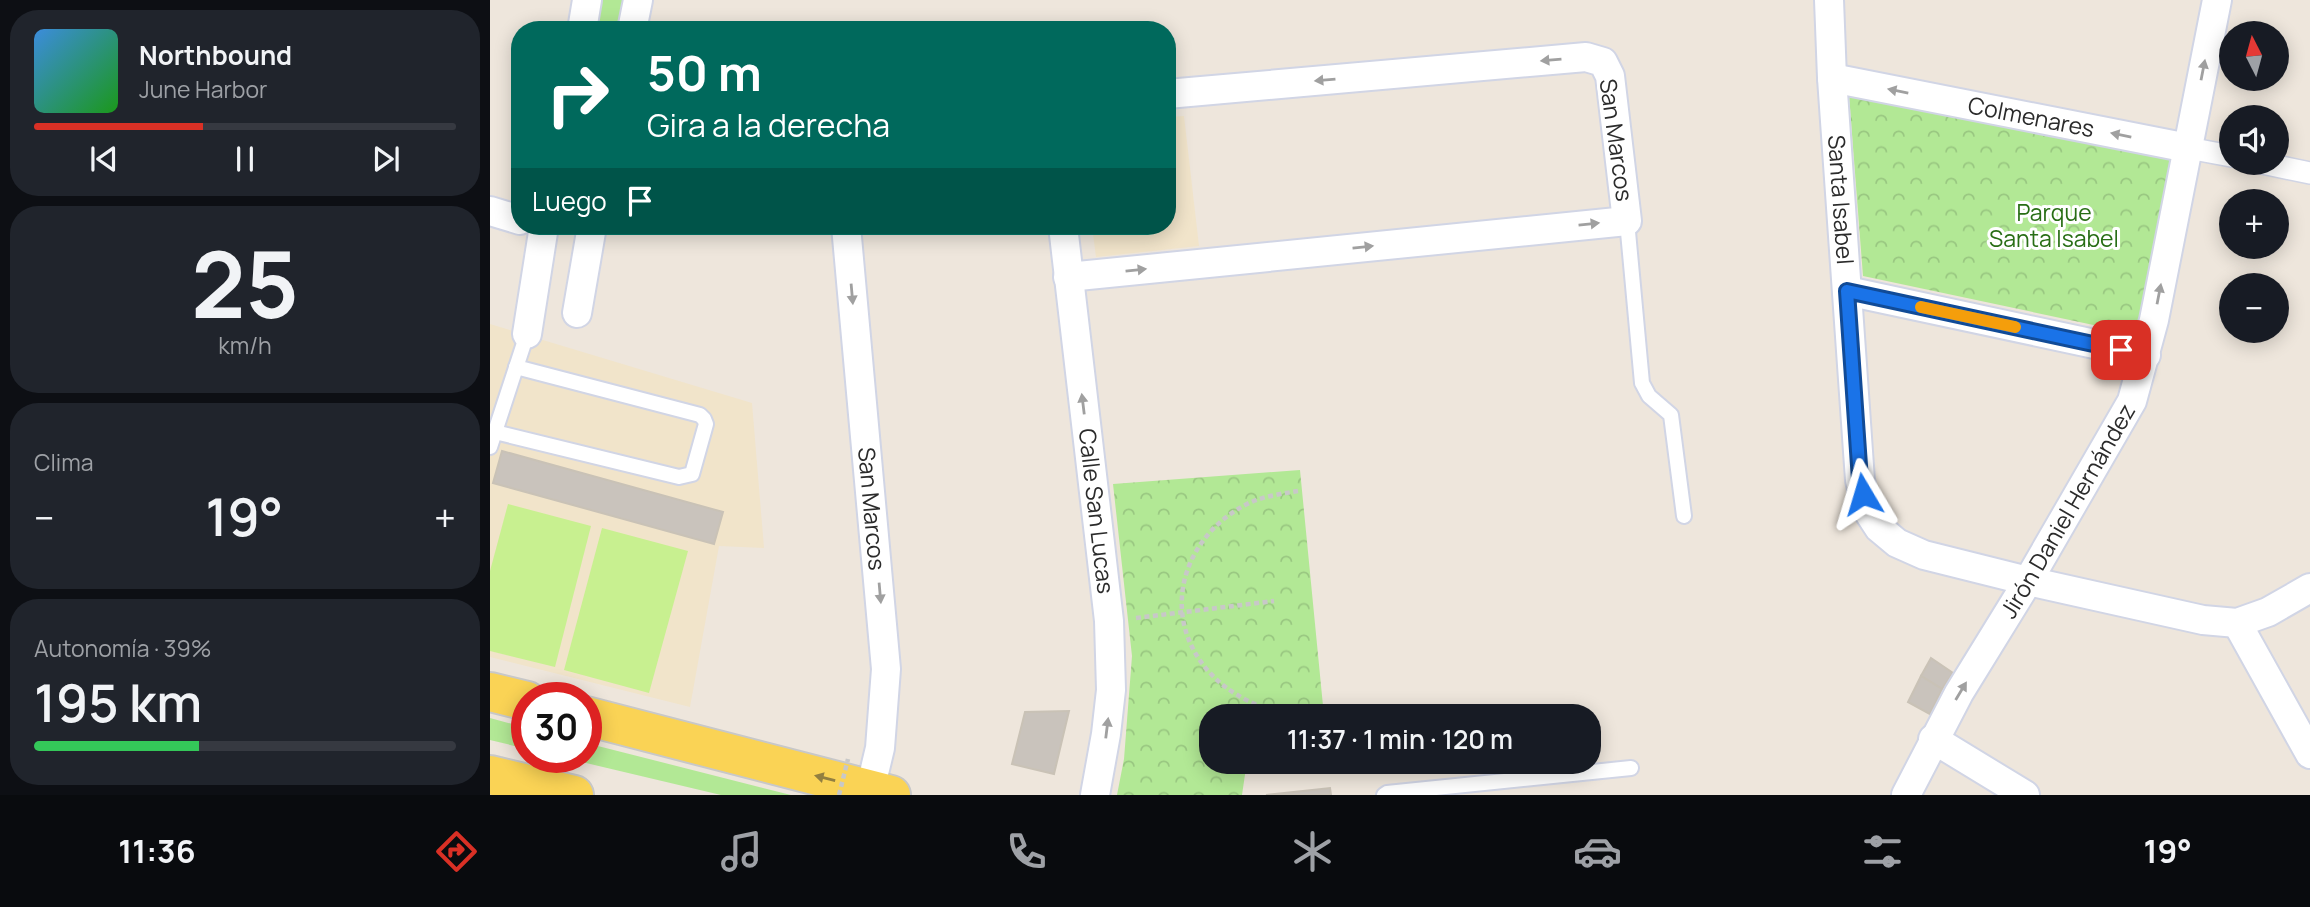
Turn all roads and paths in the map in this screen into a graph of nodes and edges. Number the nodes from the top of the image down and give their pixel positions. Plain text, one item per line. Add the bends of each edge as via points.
1 (587, 0) edge
2 (638, 0) edge
3 (1829, 0) edge
4 (2217, 0) edge
5 (584, 21) edge
6 (634, 21) edge
7 (1832, 78) junction
8 (1176, 93) edge
9 (2188, 148) junction
10 (2219, 154) edge
11 (2289, 169) edge
12 (2310, 173) edge
13 (490, 211) edge
14 (511, 217) edge
15 (1627, 220) junction
16 (542, 235) edge
17 (590, 235) edge
18 (847, 235) edge
19 (1064, 235) edge
20 (1068, 276) junction
21 (1847, 291) junction
22 (577, 313) dead end
23 (527, 334) joint
24 (2146, 355) junction
25 (516, 367) junction
26 (492, 440) edge
27 (1298, 491) dead end
28 (1684, 516) dead end
29 (2028, 582) junction
30 (2310, 588) edge
31 (1274, 601) dead end
32 (1181, 612) junction
33 (1109, 621) junction
34 (2237, 623) junction
35 (490, 692) edge
36 (511, 697) edge
37 (1255, 704) edge
38 (602, 720) edge
39 (1933, 739) junction
40 (2310, 754) edge
41 (848, 759) dead end
42 (1631, 768) dead end
43 (490, 775) edge
44 (867, 793) edge
45 (574, 795) edge
46 (1095, 795) edge
47 (1384, 795) edge
48 (1906, 795) edge
49 (2025, 795) edge

1 - 5 street
2 - 6 street
3 - 7 street, Santa Isabel
9 -> 4 street, Jirón Daniel Hernández
9 -> 7 street, Colmenares
7 - 21 street, Santa Isabel
15 -> 8 street, San Marcos via 1610,76 1603,62 1586,57
9 - 10 street, Colmenares
24 -> 9 street, Jirón Daniel Hernández
11 - 12 street
13 - 14 street
20 -> 15 street, San Marcos
15 - 28 lane via 1642,383 1649,396 1671,415
16 - 23 street
17 - 22 street
18 -> 44 street, San Marcos via 887,669 880,748
19 - 20 street, Calle San Lucas
33 -> 20 street, Calle San Lucas
21 - 24 street
21 - 29 street, Santa Isabel via 1860,480 1866,508 1879,528 1906,547
23 - 25 lane
24 - 29 street, Jirón Daniel Hernández via 2132,401
25 - 26 lane
25 - 26 lane via 700,415 706,424 692,474 679,477
27 - 32 path via 1248,503 1219,521 1196,547 1184,578
29 - 34 street via 2203,620
39 -> 29 street, Jirón Daniel Hernández
30 - 34 street
31 - 32 path
32 - 33 path
32 - 37 path via 1191,645 1210,673
46 -> 33 street, Calle San Lucas via 1111,690
34 - 40 street
35 - 36 main road
44 -> 38 main road
39 - 48 street, Jirón Daniel Hernández
39 - 49 street
41 - 44 path, bridge
42 - 47 lane
43 - 45 main road

